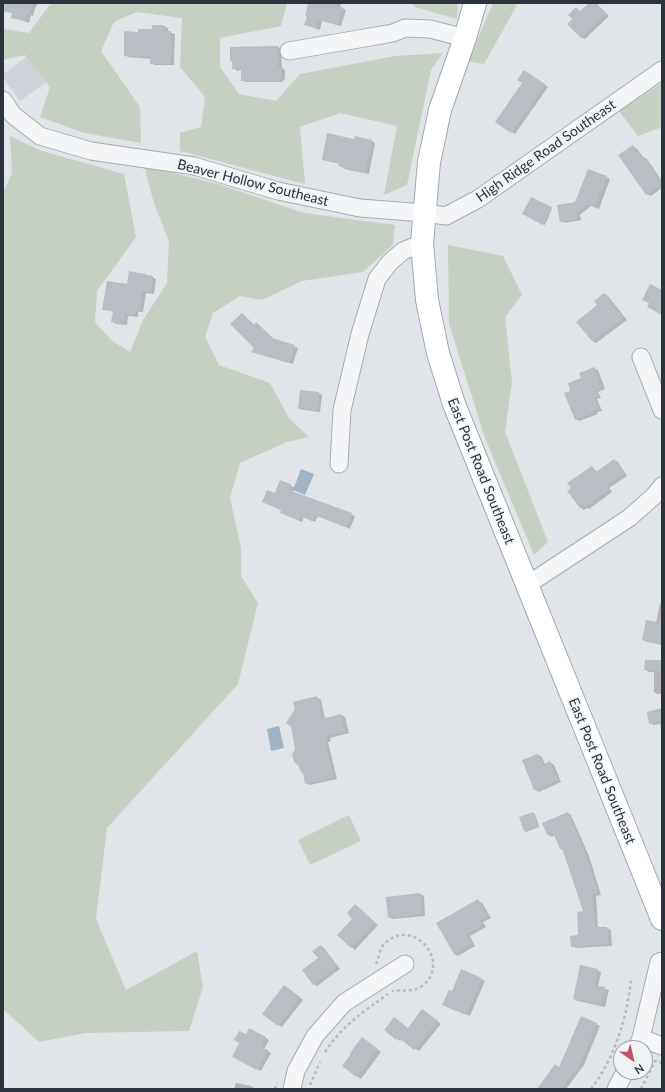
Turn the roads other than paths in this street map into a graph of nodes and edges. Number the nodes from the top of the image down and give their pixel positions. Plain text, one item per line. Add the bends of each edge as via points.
1 (475, 3) edge
2 (465, 38) junction
3 (289, 51) dead end
4 (662, 70) edge
5 (3, 100) edge
6 (424, 213) junction
7 (422, 243) junction
8 (641, 358) dead end
9 (662, 410) edge
10 (338, 464) dead end
11 (662, 486) edge
12 (527, 585) junction
13 (662, 919) edge
14 (662, 961) edge
15 (405, 964) dead end
16 (640, 1040) edge
17 (621, 1080) edge
18 (292, 1089) edge
19 (616, 1089) edge

1 - 2 main road, East Post Road Southeast
2 - 3 street via 430,30 405,28 394,33
2 - 6 main road, East Post Road Southeast via 440,110 429,162
4 - 6 street, High Ridge Road Southeast via 478,199 446,216
5 - 6 street, Beaver Hollow Southeast via 13,115 40,136 91,151 194,166 278,191 360,208
6 - 7 main road, East Post Road Southeast
7 - 10 street via 403,251 390,262 377,279 360,334 342,410
7 - 12 main road, East Post Road Southeast via 427,300 445,379
8 - 9 street
11 - 12 street via 629,518
12 - 13 main road, East Post Road Southeast
14 - 16 street via 659,962
15 - 18 street via 344,1003 315,1036 296,1071
17 - 19 street

